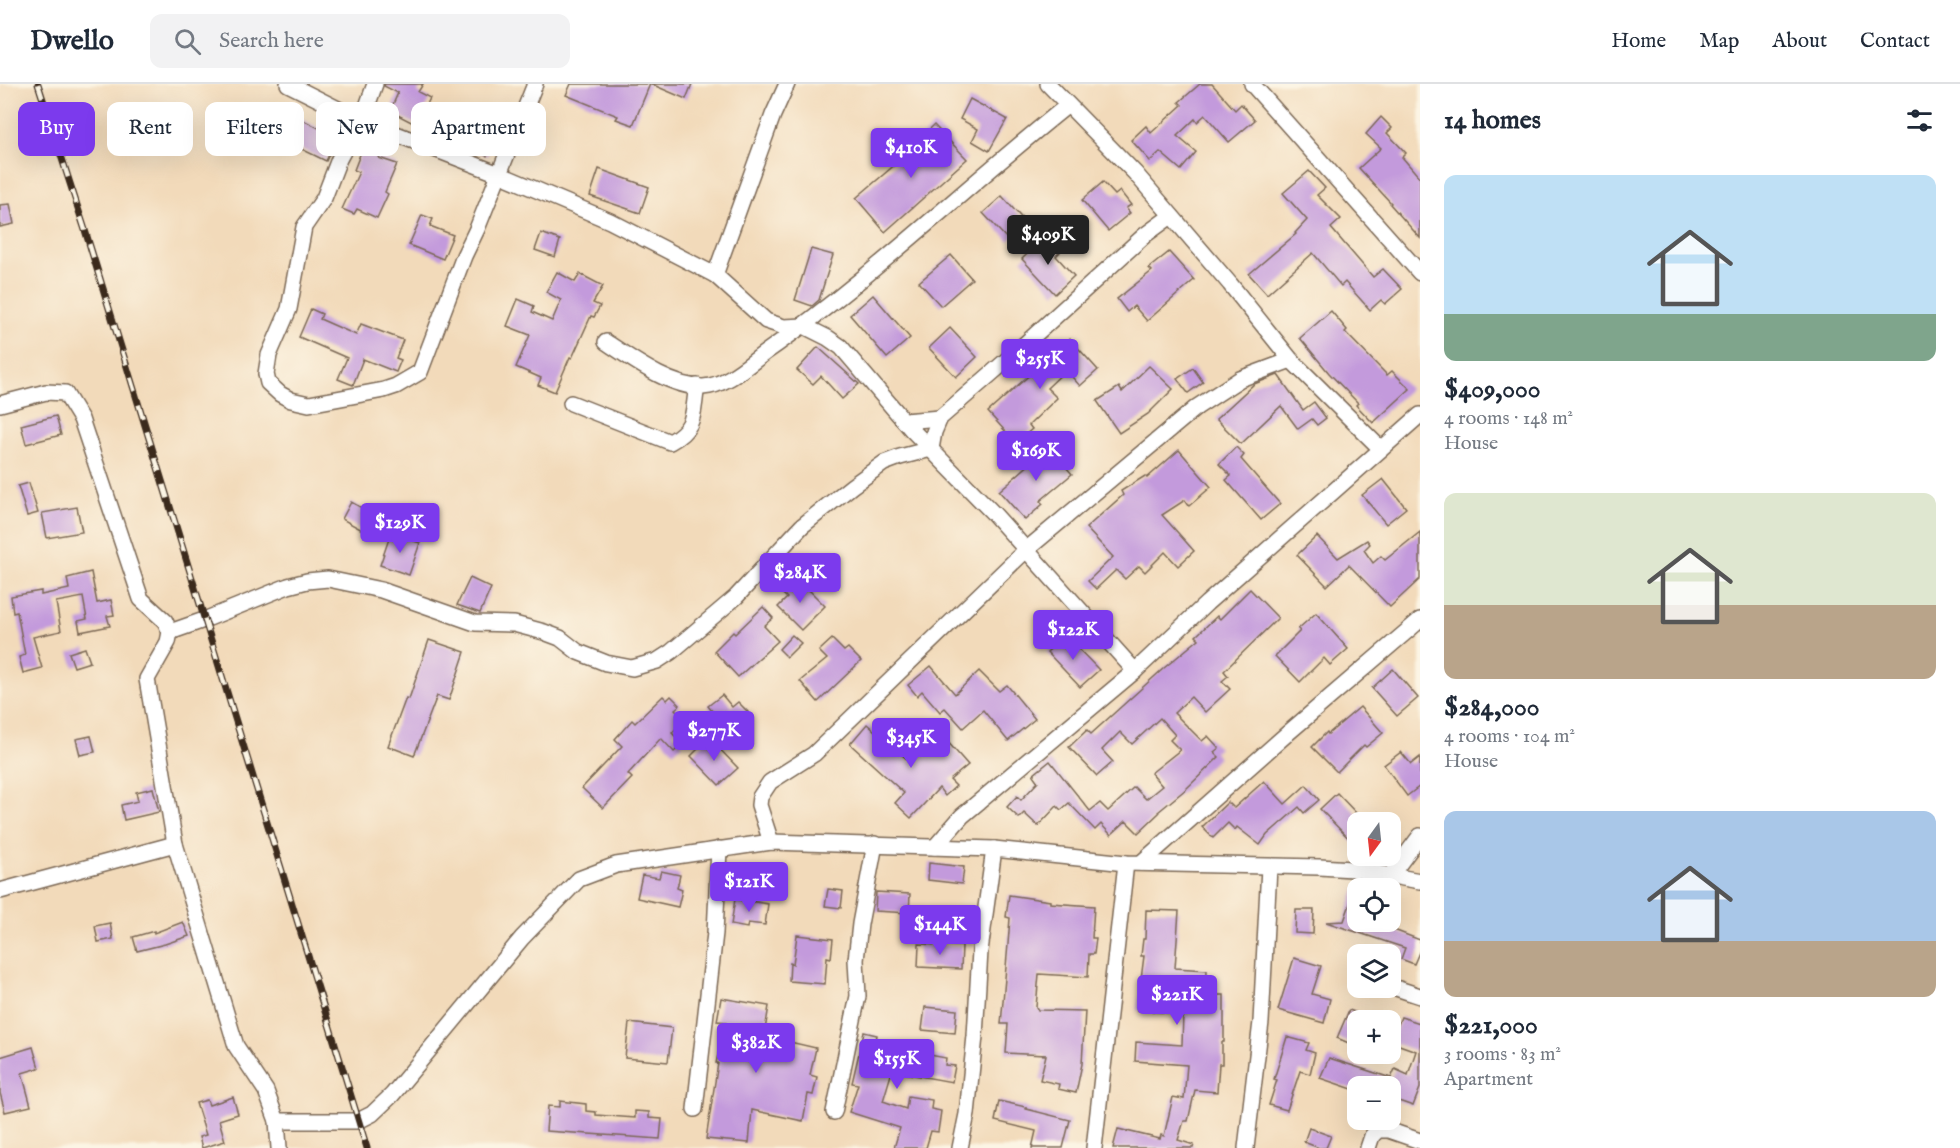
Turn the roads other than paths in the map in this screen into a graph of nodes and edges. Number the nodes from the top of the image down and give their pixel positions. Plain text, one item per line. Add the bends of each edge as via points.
1 (288, 84) edge
2 (375, 84) edge
3 (535, 84) edge
4 (787, 84) edge
5 (1048, 84) edge
6 (1252, 84) edge
7 (324, 102) edge
8 (369, 102) edge
9 (1068, 105) junction
10 (399, 135) edge
11 (341, 156) edge
12 (499, 174) junction
13 (1171, 216) junction
14 (1420, 273) edge
15 (715, 275) junction
16 (804, 326) junction
17 (606, 342) dead end
18 (1291, 360) junction
19 (697, 386) junction
20 (570, 403) dead end
21 (0, 404) edge
22 (940, 418) junction
23 (904, 421) junction
24 (1417, 423) edge
25 (931, 449) junction
26 (1381, 449) junction
27 (1026, 550) junction
28 (1420, 620) edge
29 (170, 632) junction
30 (1135, 671) junction
31 (1420, 836) edge
32 (771, 842) junction
33 (175, 844) junction
34 (875, 844) junction
35 (935, 847) junction
36 (718, 849) junction
37 (994, 849) junction
38 (1134, 863) junction
39 (1269, 867) junction
40 (1391, 875) junction
41 (1420, 881) edge
42 (0, 891) edge
43 (1401, 990) edge
44 (1420, 996) edge
45 (695, 1109) dead end
46 (834, 1112) dead end
47 (277, 1121) junction
48 (1420, 1141) edge
49 (279, 1148) edge
50 (960, 1148) edge
51 (1094, 1148) edge
52 (1246, 1148) edge
53 (1368, 1148) edge

1 - 7 street
2 - 8 street
3 - 12 street
4 - 15 street
5 - 9 street
6 - 14 street
9 - 13 street
9 - 16 street
10 - 12 street
11 - 12 street via 324,198 304,227 290,309 269,355 266,374 280,394 309,404 384,390 420,372
12 - 15 street via 610,221
13 - 18 street
13 - 22 street
15 - 16 street via 766,321 784,327
16 - 19 street via 726,380
16 - 23 street via 841,347
17 - 19 street via 654,373
18 - 26 street
18 - 27 street via 1240,380 1197,407
19 - 20 street via 690,427 670,442
21 - 29 street via 46,392 65,393 81,419 141,599 165,621
22 - 23 street
22 - 25 street
23 - 25 street
24 - 26 street
25 - 27 street
25 - 29 street via 884,463 852,486 802,526 736,597 671,652 657,661 632,668 578,652 544,632 514,624 475,623 381,590 328,579 288,586
26 - 30 street
27 - 30 street
27 - 32 street via 814,754 762,790 759,805
28 - 38 street
29 - 33 street via 147,679
30 - 35 street via 962,816
31 - 40 street
32 - 34 street
32 - 36 street
33 - 42 street
33 - 47 street via 236,1046 266,1091
34 - 35 street
34 - 46 street via 860,924 858,996
35 - 37 street
36 - 45 street via 715,933
36 - 47 street via 616,865 579,879 522,938 372,1114 358,1121
37 - 38 street
37 - 50 street via 967,1114
38 - 39 street
38 - 51 street
39 - 40 street via 1331,868
39 - 52 street via 1261,1022
40 - 41 street
43 - 44 street
47 - 49 street
48 - 53 street via 1377,1130

